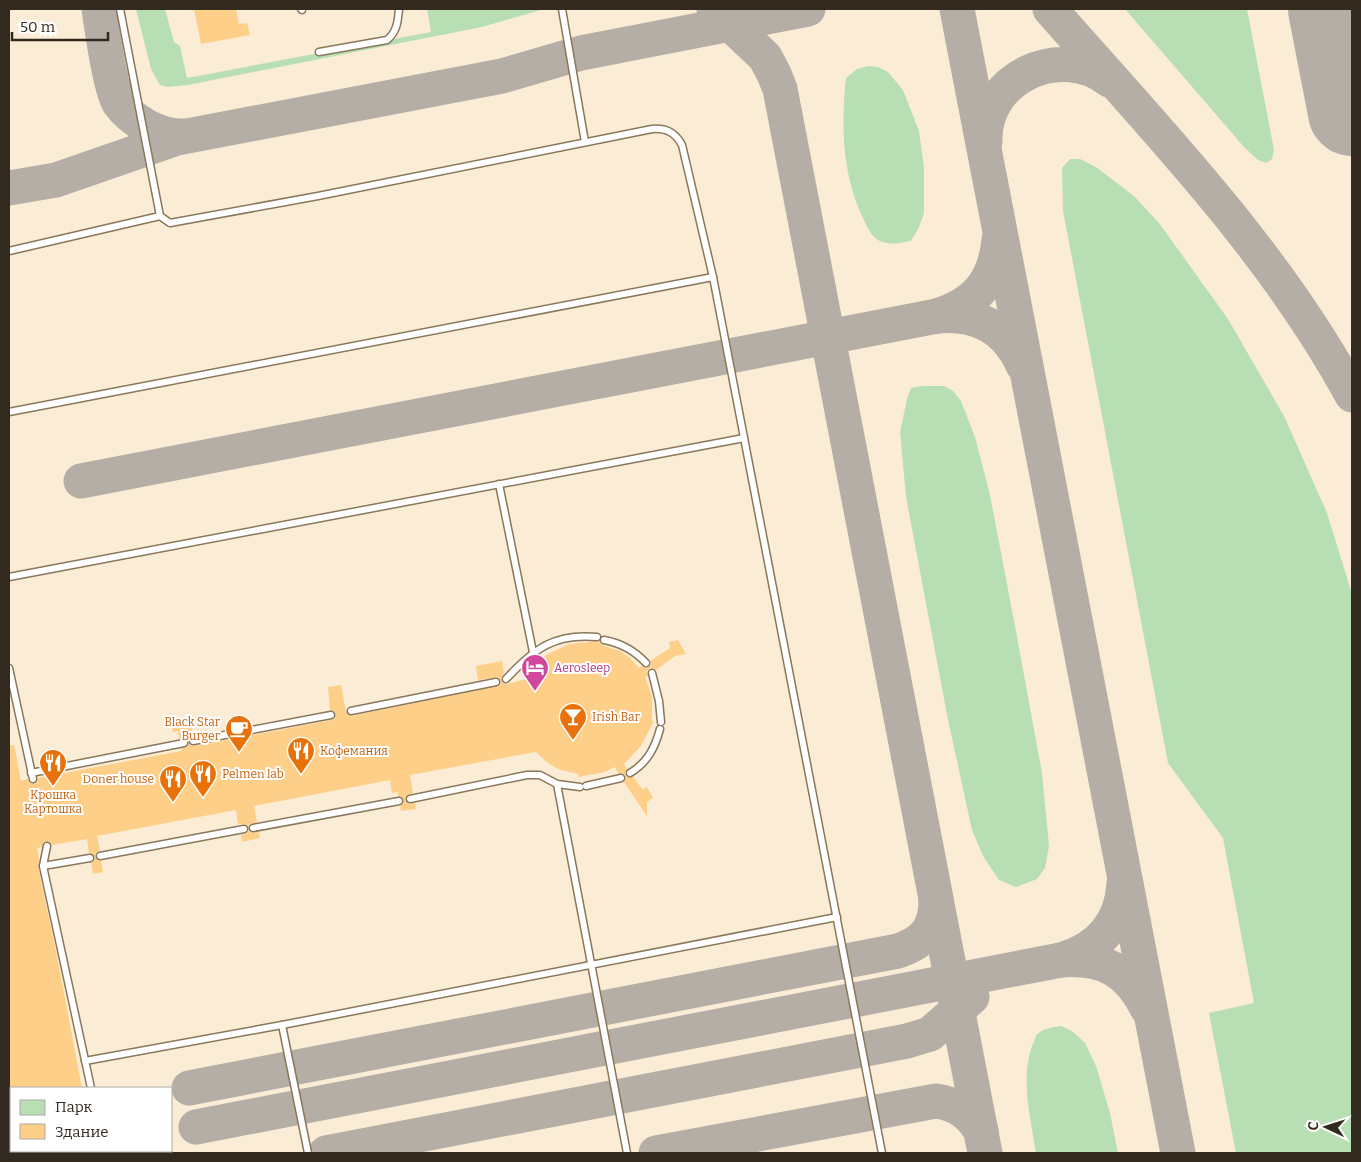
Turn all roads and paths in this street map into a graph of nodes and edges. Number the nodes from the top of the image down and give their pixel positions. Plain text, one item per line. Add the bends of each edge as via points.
1 (120, 9) edge
2 (398, 9) edge
3 (562, 9) edge
4 (319, 52) dead end
5 (586, 142) junction
6 (160, 216) junction
7 (9, 251) edge
8 (713, 277) junction
9 (9, 412) edge
10 (744, 438) junction
11 (499, 484) junction
12 (9, 577) edge
13 (533, 652) junction
14 (646, 664) dead end
15 (9, 668) edge
16 (652, 673) dead end
17 (506, 680) dead end
18 (496, 682) dead end
19 (351, 711) dead end
20 (331, 715) dead end
21 (194, 741) dead end
22 (184, 743) dead end
23 (630, 773) dead end
24 (621, 778) dead end
25 (557, 784) junction
26 (410, 799) dead end
27 (399, 801) dead end
28 (253, 828) dead end
29 (244, 829) dead end
30 (47, 846) dead end
31 (100, 856) dead end
32 (90, 858) dead end
33 (43, 866) junction
34 (837, 917) junction
35 (592, 964) junction
36 (282, 1025) junction
37 (85, 1061) junction
38 (91, 1087) edge
39 (308, 1153) edge
40 (627, 1153) edge
41 (882, 1153) edge

1 - 6 lane
2 - 4 lane via 395,30 388,40
3 - 5 lane
5 - 6 lane via 270,205 170,222
5 - 8 lane via 652,129 666,129 675,135 682,145
6 - 7 lane
8 - 9 lane
8 - 10 lane
10 - 11 lane
10 - 34 lane
11 - 12 lane
11 - 13 lane
13 - 14 lane via 571,636 600,638 627,647
13 - 17 lane
15 - 22 lane via 32,776
16 - 23 lane via 659,701 660,726 645,761
18 - 19 lane
20 - 21 lane
24 - 25 lane via 583,786
25 - 26 lane via 540,775 527,775
25 - 35 lane
27 - 28 lane
29 - 31 lane
30 - 33 lane
32 - 33 lane
33 - 37 lane
34 - 35 lane
34 - 41 lane
35 - 36 lane
35 - 40 lane
36 - 37 lane
36 - 39 lane
37 - 38 lane

